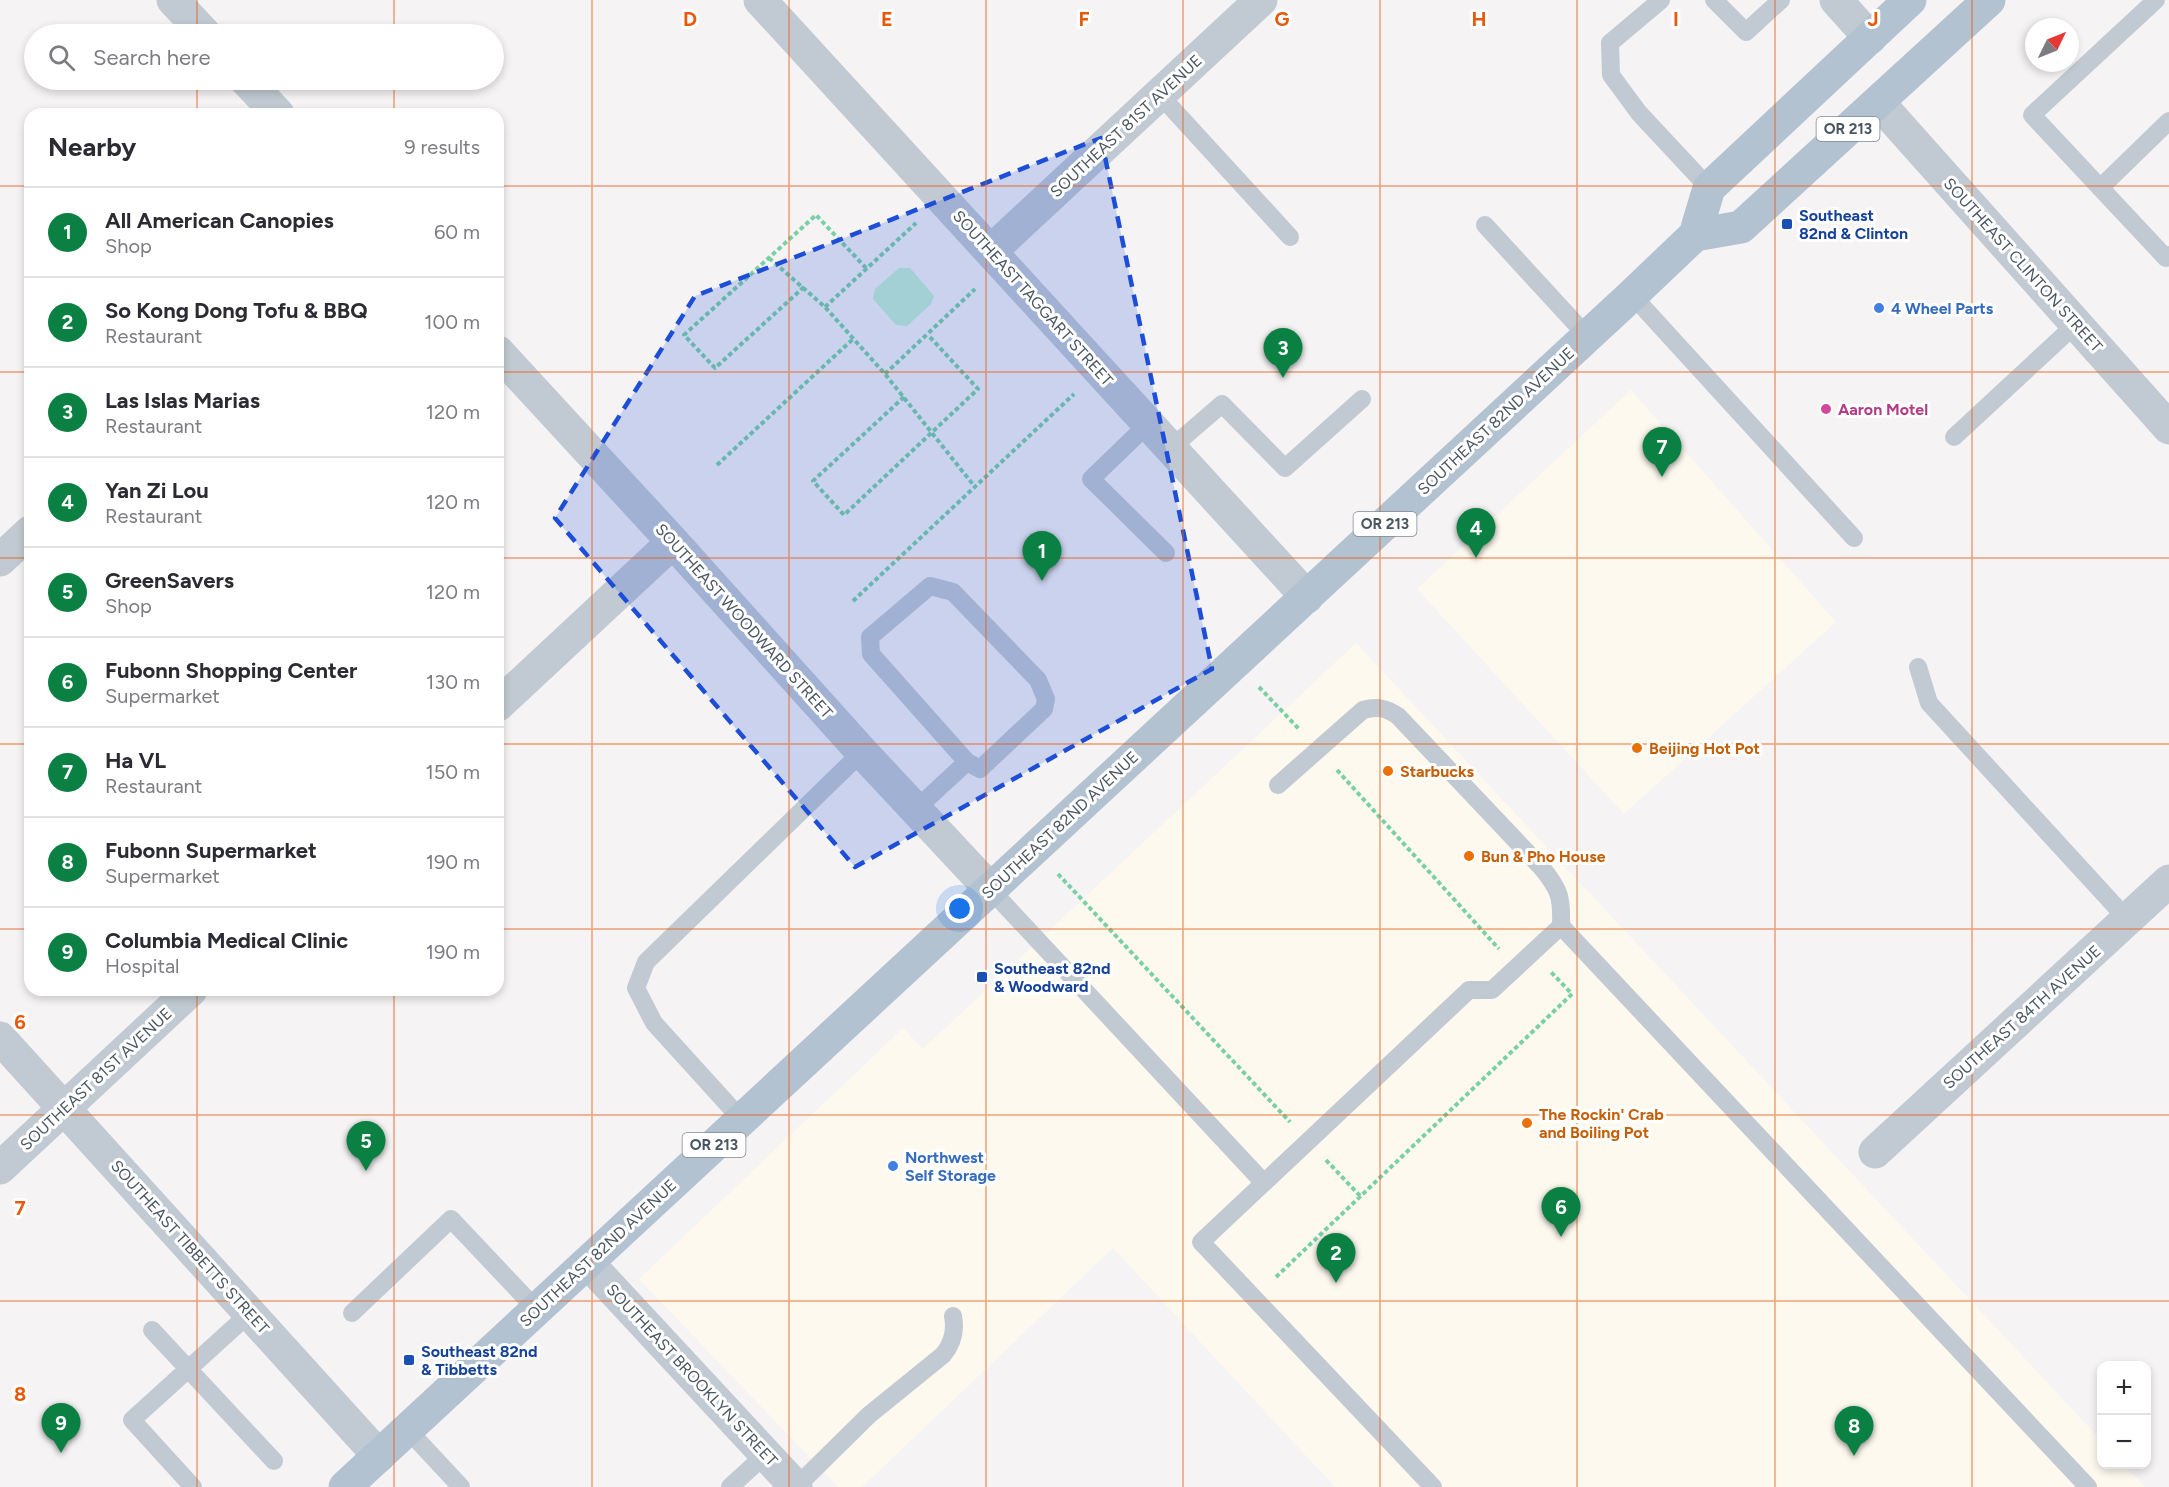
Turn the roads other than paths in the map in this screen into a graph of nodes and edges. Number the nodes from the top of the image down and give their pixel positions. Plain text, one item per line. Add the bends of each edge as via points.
1 (173, 0) edge
2 (760, 0) edge
3 (1261, 0) edge
4 (1661, 0) edge
5 (1714, 0) edge
6 (1781, 0) edge
7 (1836, 0) edge
8 (1910, 0) edge
9 (1989, 0) edge
10 (2156, 0) edge
11 (196, 24) edge
12 (1870, 38) junction
13 (255, 90) edge
14 (1159, 94) junction
15 (1878, 102) junction
16 (272, 108) edge
17 (2169, 121) edge
18 (1709, 188) junction
19 (2100, 188) junction
20 (1485, 225) dead end
21 (1695, 235) junction
22 (1290, 237) dead end
23 (991, 251) junction
24 (2169, 255) edge
25 (1632, 294) junction
26 (2076, 324) junction
27 (1587, 336) junction
28 (504, 359) edge
29 (1362, 399) dead end
30 (1148, 424) junction
31 (2169, 428) edge
32 (1954, 437) dead end
33 (1171, 448) junction
34 (24, 538) edge
35 (1854, 538) dead end
36 (673, 542) junction
37 (1166, 553) dead end
38 (0, 560) edge
39 (1307, 597) junction
40 (1918, 667) dead end
41 (504, 699) edge
42 (862, 752) junction
43 (967, 762) junction
44 (1278, 785) dead end
45 (916, 809) junction
46 (2169, 881) edge
47 (990, 889) junction
48 (2128, 920) junction
49 (1561, 926) junction
50 (185, 996) edge
51 (0, 1038) edge
52 (64, 1108) junction
53 (742, 1119) junction
54 (1875, 1152) dead end
55 (0, 1168) edge
56 (1264, 1183) junction
57 (588, 1263) junction
58 (537, 1310) junction
59 (250, 1313) junction
60 (352, 1313) dead end
61 (953, 1316) dead end
62 (152, 1330) dead end
63 (189, 1369) junction
64 (407, 1429) junction
65 (766, 1454) junction
66 (379, 1456) junction
67 (274, 1461) dead end
68 (193, 1487) edge
69 (345, 1487) edge
70 (461, 1487) edge
71 (730, 1487) edge
72 (796, 1487) edge
73 (1433, 1487) edge
74 (2088, 1487) edge

1 - 11 street
2 - 23 street, SOUTHEAST TAGGART STREET
3 - 14 street, SOUTHEAST 81ST AVENUE
4 - 18 lane via 1610,44 1611,75 1639,113
5 - 6 lane via 1746,32
7 - 12 street
8 - 12 main road, OR 213
9 - 15 main road, OR 213
10 - 19 lane via 2032,115
12 - 18 main road, OR 213
13 - 16 street
14 - 22 lane
14 - 23 street, SOUTHEAST 81ST AVENUE
15 - 21 main road, OR 213 via 1741,227
15 - 26 street, SOUTHEAST CLINTON STREET
17 - 19 lane
18 - 21 main road
19 - 24 lane via 2166,258
20 - 27 lane
21 - 25 main road, SOUTHEAST 82ND AVENUE / OR 213
23 - 30 street, SOUTHEAST TAGGART STREET
25 - 27 main road, SOUTHEAST 82ND AVENUE / OR 213
25 - 35 lane
26 - 31 street, SOUTHEAST CLINTON STREET
26 - 32 lane
27 - 39 main road, SOUTHEAST 82ND AVENUE / OR 213
28 - 36 street, SOUTHEAST WOODWARD STREET
29 - 33 lane via 1285,468 1222,404
30 - 33 street, SOUTHEAST TAGGART STREET
30 - 37 lane via 1091,479
33 - 39 street, SOUTHEAST TAGGART STREET
34 - 38 street
36 - 41 street
36 - 42 street, SOUTHEAST WOODWARD STREET
39 - 47 main road, SOUTHEAST 82ND AVENUE / OR 213
40 - 48 lane via 1929,703
42 - 45 street, SOUTHEAST WOODWARD STREET
42 - 53 lane via 646,962 636,988 654,1023
43 - 43 lane via 980,769 1044,709 1046,699 1038,681 953,592 930,586 870,637 871,654
43 - 45 lane
44 - 49 lane via 1363,710 1384,708 1398,716 1549,877 1562,900
45 - 47 street, SOUTHEAST WOODWARD STREET
46 - 48 street, SOUTHEAST 84TH AVENUE
47 - 53 main road, SOUTHEAST 82ND AVENUE / OR 213
47 - 56 lane
48 - 54 street, SOUTHEAST 84TH AVENUE
49 - 56 lane via 1492,990 1469,990
49 - 74 lane
50 - 52 street, SOUTHEAST 81ST AVENUE
51 - 52 street, SOUTHEAST TIBBETTS STREET
52 - 55 street, SOUTHEAST 81ST AVENUE
52 - 59 street, SOUTHEAST TIBBETTS STREET
53 - 57 main road, SOUTHEAST 82ND AVENUE / OR 213
56 - 73 lane via 1200,1242
57 - 58 main road, SOUTHEAST 82ND AVENUE / OR 213
57 - 65 street, SOUTHEAST BROOKLYN STREET
58 - 60 lane via 451,1219
58 - 64 main road, SOUTHEAST 82ND AVENUE / OR 213
59 - 63 lane
59 - 66 street, SOUTHEAST TIBBETTS STREET
61 - 72 lane via 954,1334 943,1354 869,1415
62 - 63 lane
63 - 67 lane
63 - 68 lane via 132,1420
64 - 66 main road, SOUTHEAST 82ND AVENUE / OR 213
64 - 70 lane
65 - 71 lane
65 - 72 street, SOUTHEAST BROOKLYN STREET
66 - 69 main road, SOUTHEAST 82ND AVENUE / OR 213

